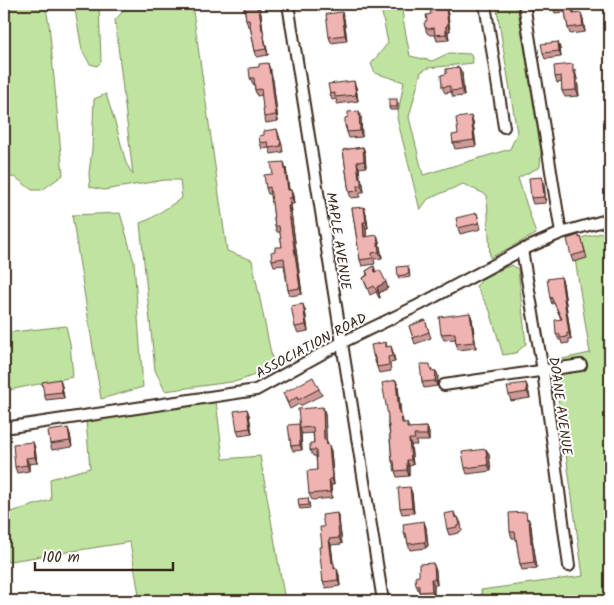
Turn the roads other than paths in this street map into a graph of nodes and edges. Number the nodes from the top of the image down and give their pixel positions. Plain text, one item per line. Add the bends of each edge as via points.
1 (288, 4) edge
2 (485, 4) edge
3 (524, 4) edge
4 (504, 127) dead end
5 (610, 219) edge
6 (561, 233) junction
7 (522, 250) junction
8 (341, 343) junction
9 (581, 365) dead end
10 (543, 371) junction
11 (444, 385) dead end
12 (4, 428) edge
13 (568, 566) dead end
14 (382, 601) edge

1 - 8 street, MAPLE AVENUE
2 - 4 street
3 - 6 street
5 - 6 street, ASSOCIATION ROAD
6 - 7 street, ASSOCIATION ROAD
7 - 8 street, ASSOCIATION ROAD
7 - 10 street, DOANE AVENUE
8 - 12 street, ASSOCIATION ROAD via 256,390
8 - 14 street, MAPLE AVENUE
9 - 10 street
10 - 11 street
10 - 13 street, DOANE AVENUE

